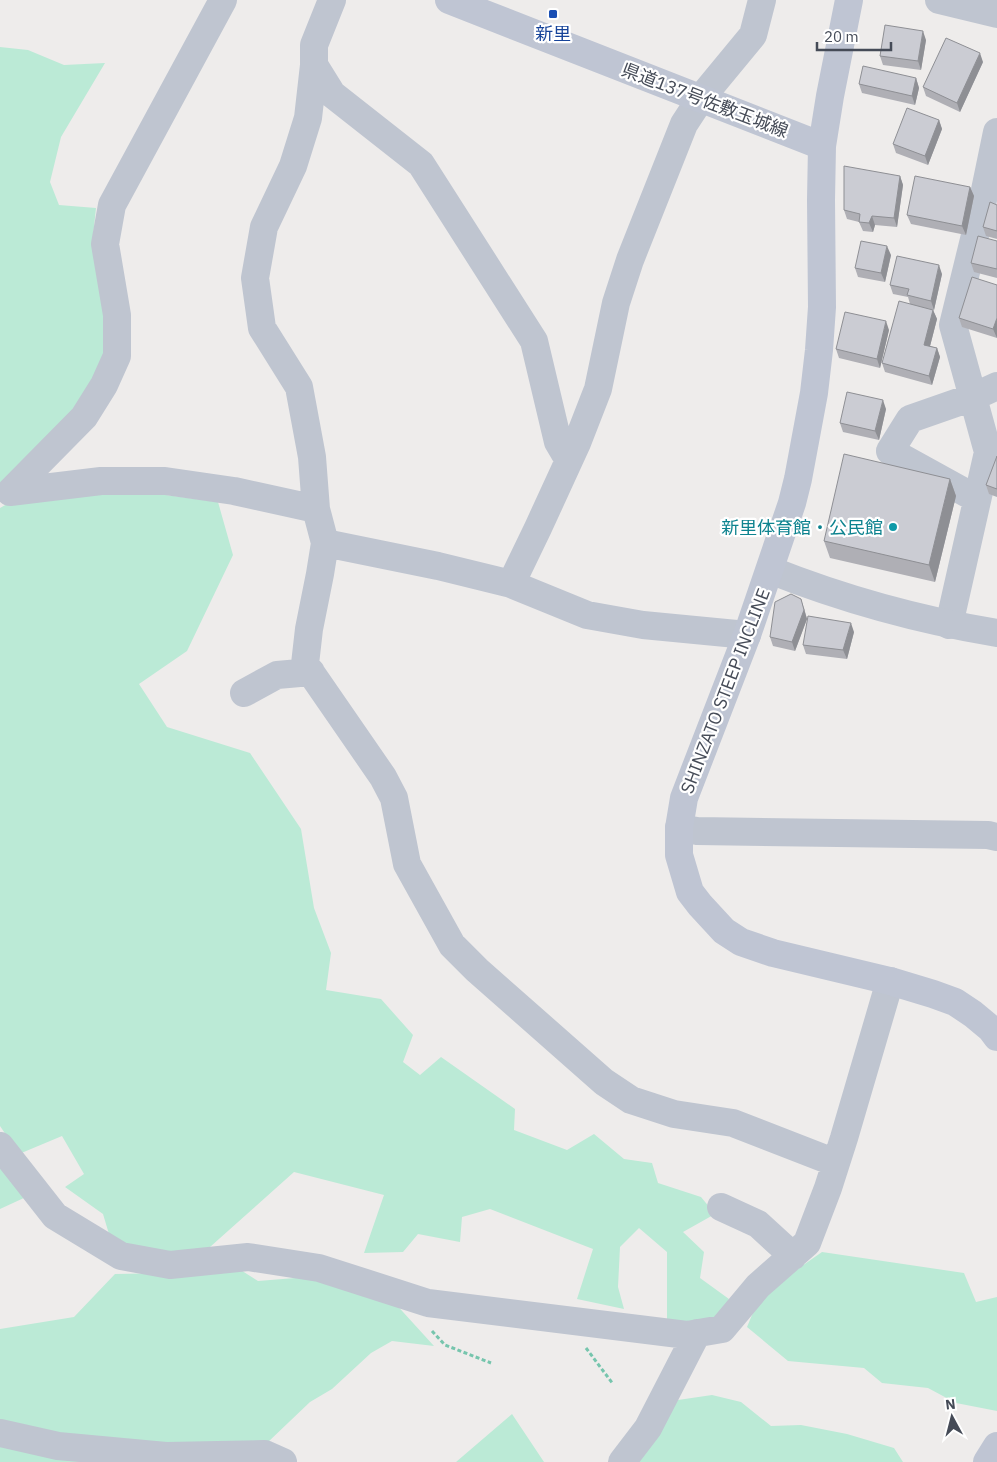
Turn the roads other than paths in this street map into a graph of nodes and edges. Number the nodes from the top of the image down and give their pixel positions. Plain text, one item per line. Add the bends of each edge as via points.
1 (223, 0) edge
2 (332, 0) edge
3 (449, 0) edge
4 (762, 0) edge
5 (849, 0) edge
6 (939, 0) edge
7 (997, 14) edge
8 (314, 65) junction
9 (700, 98) junction
10 (997, 132) edge
11 (822, 146) junction
12 (985, 391) edge
13 (568, 459) junction
14 (977, 499) junction
15 (316, 509) junction
16 (325, 543) junction
17 (770, 570) junction
18 (511, 584) junction
19 (949, 625) junction
20 (997, 633) edge
21 (747, 635) junction
22 (311, 672) junction
23 (244, 693) dead end
24 (679, 828) junction
25 (997, 837) edge
26 (890, 981) junction
27 (997, 1037) edge
28 (0, 1146) edge
29 (836, 1163) junction
30 (721, 1207) dead end
31 (792, 1256) junction
32 (697, 1333) junction
33 (0, 1433) edge
34 (997, 1446) edge
35 (283, 1462) edge
36 (622, 1462) edge
37 (987, 1462) edge

1 - 15 street via 112,205 105,244 117,315 117,356 104,386 84,417 10,492 101,481 165,481 234,491
2 - 8 street via 314,45
3 - 9 main road, 県道137号佐敷玉城線
4 - 9 street via 753,35
5 - 11 main road
6 - 7 street
8 - 13 street via 332,94 421,164 534,341 558,442
8 - 15 street via 308,118 294,166 264,227 255,278 262,328 299,387 312,457
9 - 11 main road, 県道137号佐敷玉城線
9 - 13 street via 684,124 630,260 616,303 598,389
10 - 12 street via 953,326
11 - 17 main road, SHINZATO STEEP INCLINE via 820,350 795,491
12 - 14 street via 988,452
12 - 14 street via 910,419 890,451
13 - 18 street
14 - 19 street
15 - 16 street
16 - 18 street
16 - 22 street via 309,630 306,664
17 - 19 street via 867,604
17 - 21 main road, SHINZATO STEEP INCLINE
18 - 21 street via 587,614 643,625
19 - 20 street
21 - 24 main road, SHINZATO STEEP INCLINE via 684,798
22 - 23 street via 277,675
22 - 29 street via 383,777 394,798 407,864 452,944 477,970 604,1082 631,1100 674,1114 733,1123
24 - 25 street
24 - 26 main road, SHINZATO STEEP INCLINE via 679,855 690,892 724,931 741,942 773,953
26 - 27 main road, SHINZATO STEEP INCLINE via 955,1002 974,1014
26 - 29 street
28 - 32 street via 55,1216 120,1256 170,1265 248,1257 319,1268 428,1304 687,1335
29 - 31 street via 807,1243
30 - 31 street via 758,1224
31 - 32 street via 758,1286 722,1329
32 - 36 street via 648,1428
33 - 35 street via 58,1446 166,1456 265,1454
34 - 37 main road

